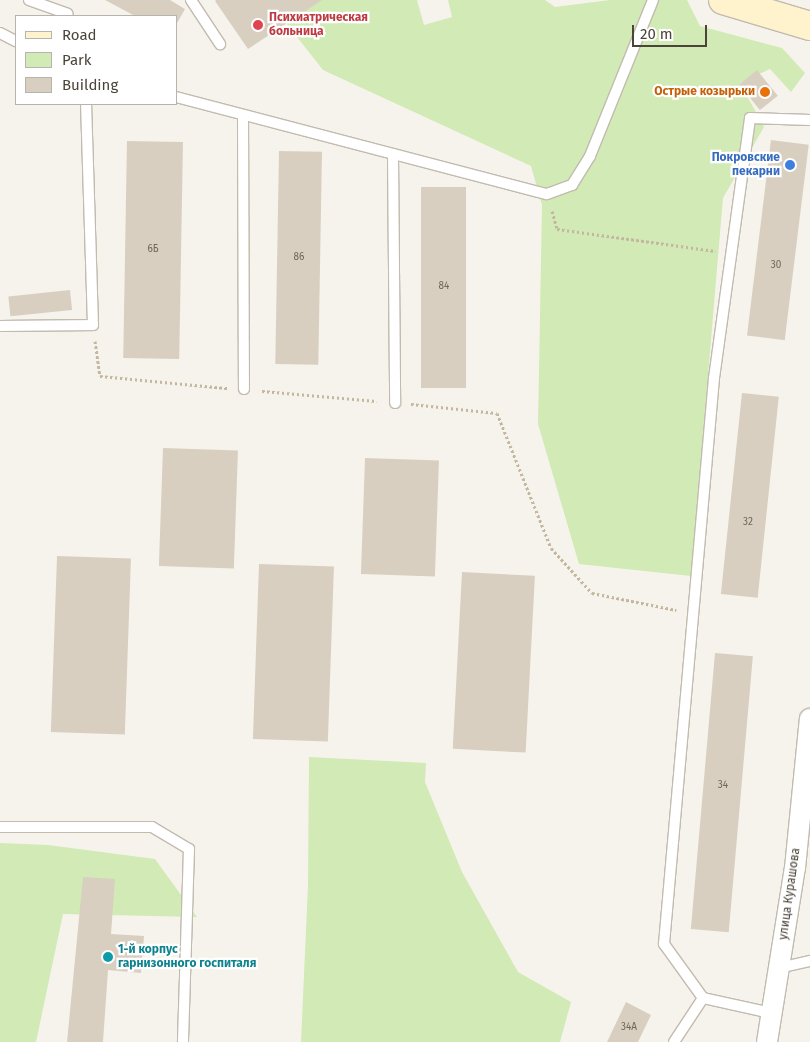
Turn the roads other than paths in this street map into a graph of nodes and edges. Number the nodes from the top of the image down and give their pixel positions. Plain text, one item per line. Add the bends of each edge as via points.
1 (30, 0) edge
2 (191, 0) edge
3 (653, 0) edge
4 (733, 1) edge
5 (68, 14) dead end
6 (810, 26) edge
7 (0, 33) edge
8 (15, 40) edge
9 (220, 44) dead end
10 (178, 98) edge
11 (86, 105) edge
12 (243, 115) junction
13 (810, 120) edge
14 (393, 154) junction
15 (0, 326) edge
16 (244, 389) road end
17 (395, 403) road end
18 (810, 718) edge
19 (809, 743) edge
20 (0, 827) edge
21 (803, 868) edge
22 (810, 961) edge
23 (779, 968) junction
24 (703, 998) junction
25 (771, 1013) junction
26 (768, 1041) edge
27 (183, 1042) edge
28 (674, 1042) edge

1 - 5 lane
2 - 9 lane
3 - 14 lane via 590,156 572,185 547,194
4 - 6 main road
7 - 8 lane
10 - 12 lane
11 - 15 lane via 93,326
12 - 14 lane
12 - 16 lane
13 - 24 lane via 750,118 714,378 664,944
14 - 17 lane
18 - 19 street, улица Курашова
19 - 21 street, улица Курашова
20 - 27 lane via 152,827 190,849
21 - 23 street, улица Курашова
22 - 23 lane
23 - 25 street, улица Курашова
24 - 25 lane
24 - 28 lane
25 - 26 street, улица Курашова

